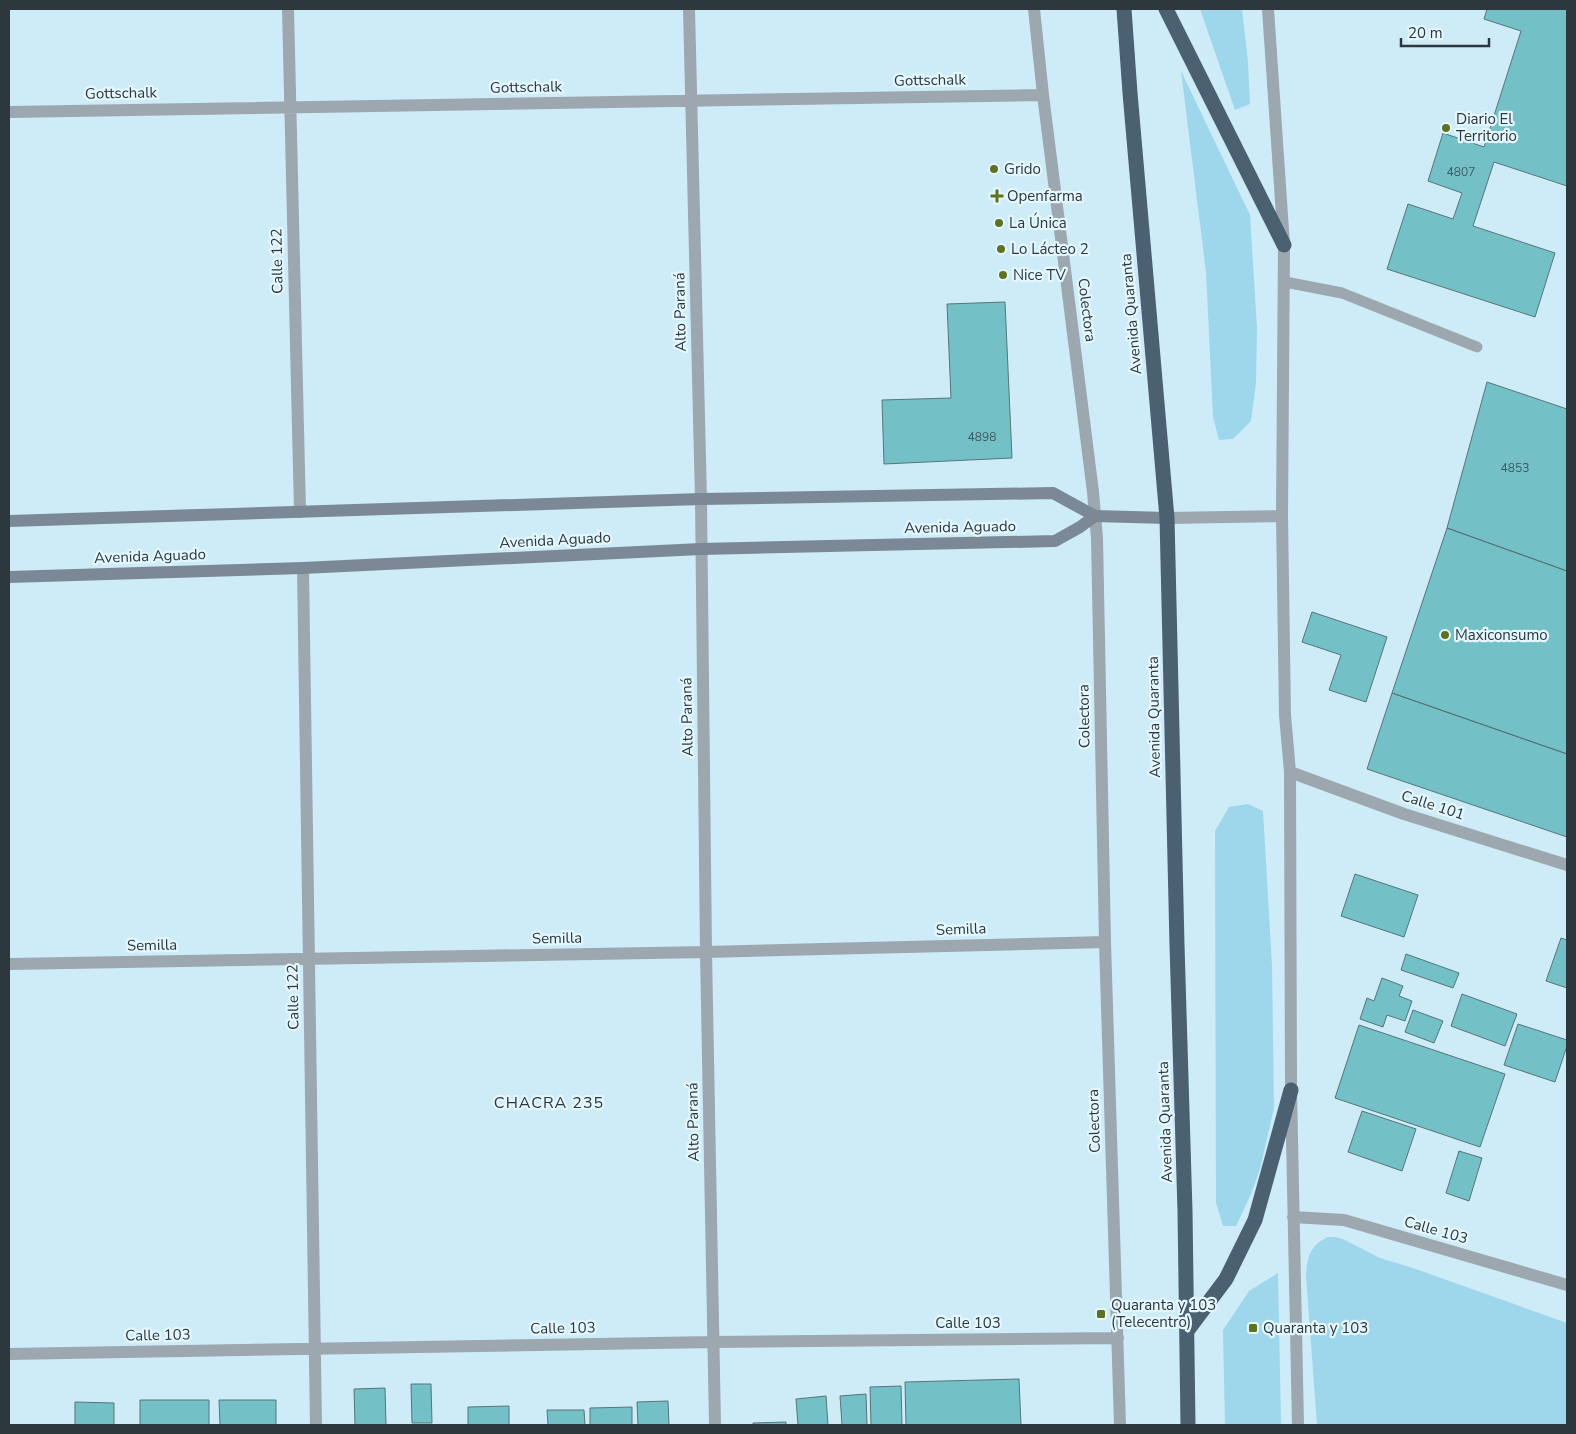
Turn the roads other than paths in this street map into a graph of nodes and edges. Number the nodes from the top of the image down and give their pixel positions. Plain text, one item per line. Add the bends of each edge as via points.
1 (288, 9) edge
2 (689, 9) edge
3 (1034, 9) edge
4 (1124, 9) edge
5 (1166, 9) edge
6 (1268, 9) edge
7 (1043, 95) junction
8 (690, 100) junction
9 (290, 107) junction
10 (9, 112) edge
11 (1284, 245) junction
12 (1285, 282) junction
13 (1477, 348) dead end
14 (701, 499) junction
15 (300, 512) junction
16 (1095, 516) junction
17 (1282, 516) junction
18 (1167, 518) junction
19 (9, 521) edge
20 (701, 549) junction
21 (302, 568) junction
22 (9, 577) edge
23 (1290, 772) junction
24 (1567, 865) edge
25 (1105, 942) junction
26 (706, 952) junction
27 (309, 959) junction
28 (9, 964) edge
29 (1291, 1090) junction
30 (1294, 1217) junction
31 (1567, 1285) edge
32 (1187, 1332) junction
33 (1118, 1338) junction
34 (713, 1342) junction
35 (315, 1348) junction
36 (9, 1354) edge
37 (316, 1425) edge
38 (715, 1425) edge
39 (1120, 1425) edge
40 (1188, 1425) edge
41 (1298, 1425) edge

1 - 9 street, Calle 122
2 - 8 street, Alto Paraná
3 - 7 street, Colectora
4 - 18 highway, Avenida Quaranta
5 - 11 highway
6 - 11 street
7 - 8 street, Gottschalk
7 - 16 street, Colectora
8 - 9 street, Gottschalk
8 - 14 street, Alto Paraná
9 - 10 street, Gottschalk
9 - 15 street, Calle 122
11 - 12 street
12 - 13 lane via 1342,293
12 - 17 street
14 - 15 main road
14 - 16 main road via 1052,493
14 - 20 street, Alto Paraná
15 - 19 main road
16 - 18 main road
16 - 20 main road, Avenida Aguado via 1055,541
16 - 25 street, Colectora
17 - 18 street
17 - 23 street via 1285,715
18 - 32 highway, Avenida Quaranta
20 - 21 main road, Avenida Aguado
20 - 26 street, Alto Paraná
21 - 22 main road, Avenida Aguado
21 - 27 street, Calle 122
23 - 24 street, Calle 101 via 1404,814
23 - 29 street
25 - 26 street, Semilla
25 - 33 street, Colectora
26 - 27 street, Semilla
26 - 34 street, Alto Paraná
27 - 28 street, Semilla
27 - 35 street, Calle 122
29 - 30 street
29 - 32 highway via 1256,1220 1226,1279
30 - 31 street, Calle 103 via 1344,1220
30 - 41 street
32 - 40 highway, Avenida Quaranta
33 - 34 street, Calle 103
33 - 39 street, Colectora
34 - 35 street, Calle 103
34 - 38 street, Alto Paraná
35 - 36 street, Calle 103
35 - 37 street, Calle 122

